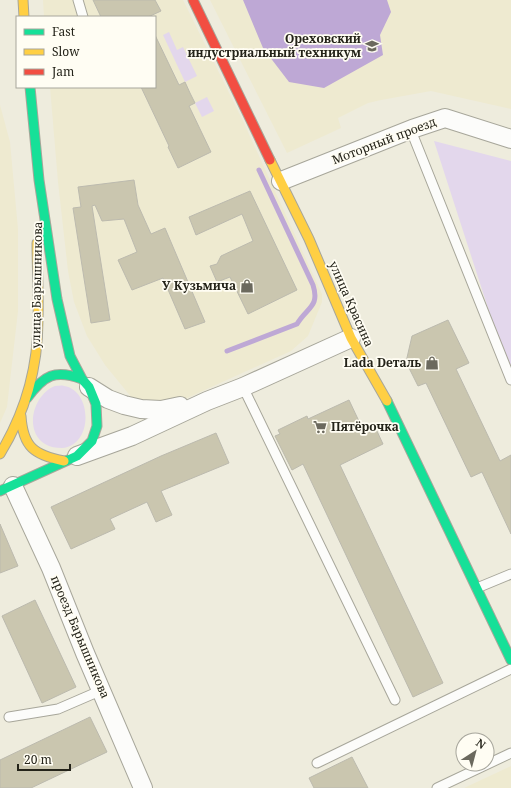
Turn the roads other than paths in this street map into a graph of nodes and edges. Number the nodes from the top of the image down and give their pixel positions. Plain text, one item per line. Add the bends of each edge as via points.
1 (23, 0) edge
2 (78, 0) edge
3 (193, 0) edge
4 (24, 16) edge
5 (83, 16) edge
6 (30, 88) edge
7 (414, 138) dead end
8 (511, 139) edge
9 (39, 180) junction
10 (281, 181) junction
11 (351, 338) junction
12 (511, 380) edge
13 (86, 383) junction
14 (244, 387) junction
15 (26, 400) junction
16 (207, 401) junction
17 (21, 416) junction
18 (0, 454) edge
19 (70, 458) junction
20 (6, 489) edge
21 (511, 574) edge
22 (477, 588) junction
23 (511, 660) edge
24 (511, 669) edge
25 (102, 690) junction
26 (395, 700) dead end
27 (9, 717) dead end
28 (511, 753) edge
29 (317, 763) dead end
30 (144, 788) edge
31 (438, 788) edge

1 - 4 main road
2 - 5 lane
3 - 10 main road, улица Красина
6 - 9 main road, улица Барышникова
7 - 12 lane
8 - 10 street, Моторный проезд via 444,118
9 - 13 main road, улица Барышникова via 62,326 70,356
9 - 15 main road, улица Барышникова via 38,332 34,368
10 - 11 main road, улица Красина
11 - 14 street
11 - 22 main road, улица Красина via 389,405
13 - 15 main road via 70,374 58,374 45,378 35,386
13 - 16 street via 108,399 140,409 161,410
13 - 19 main road, улица Барышникова via 96,404 98,426 92,441
14 - 16 street
14 - 26 lane
15 - 17 main road, улица Барышникова
16 - 19 street, улица Барышникова via 132,436
17 - 18 main road, улица Барышникова
17 - 19 main road via 21,430 26,442 36,453 48,458
19 - 20 main road, улица Барышникова
20 - 25 street, проезд Барышникова via 51,568
21 - 22 lane
22 - 23 main road, улица Красина
24 - 29 lane
25 - 27 lane via 58,709
25 - 30 street, проезд Барышникова
28 - 31 lane

